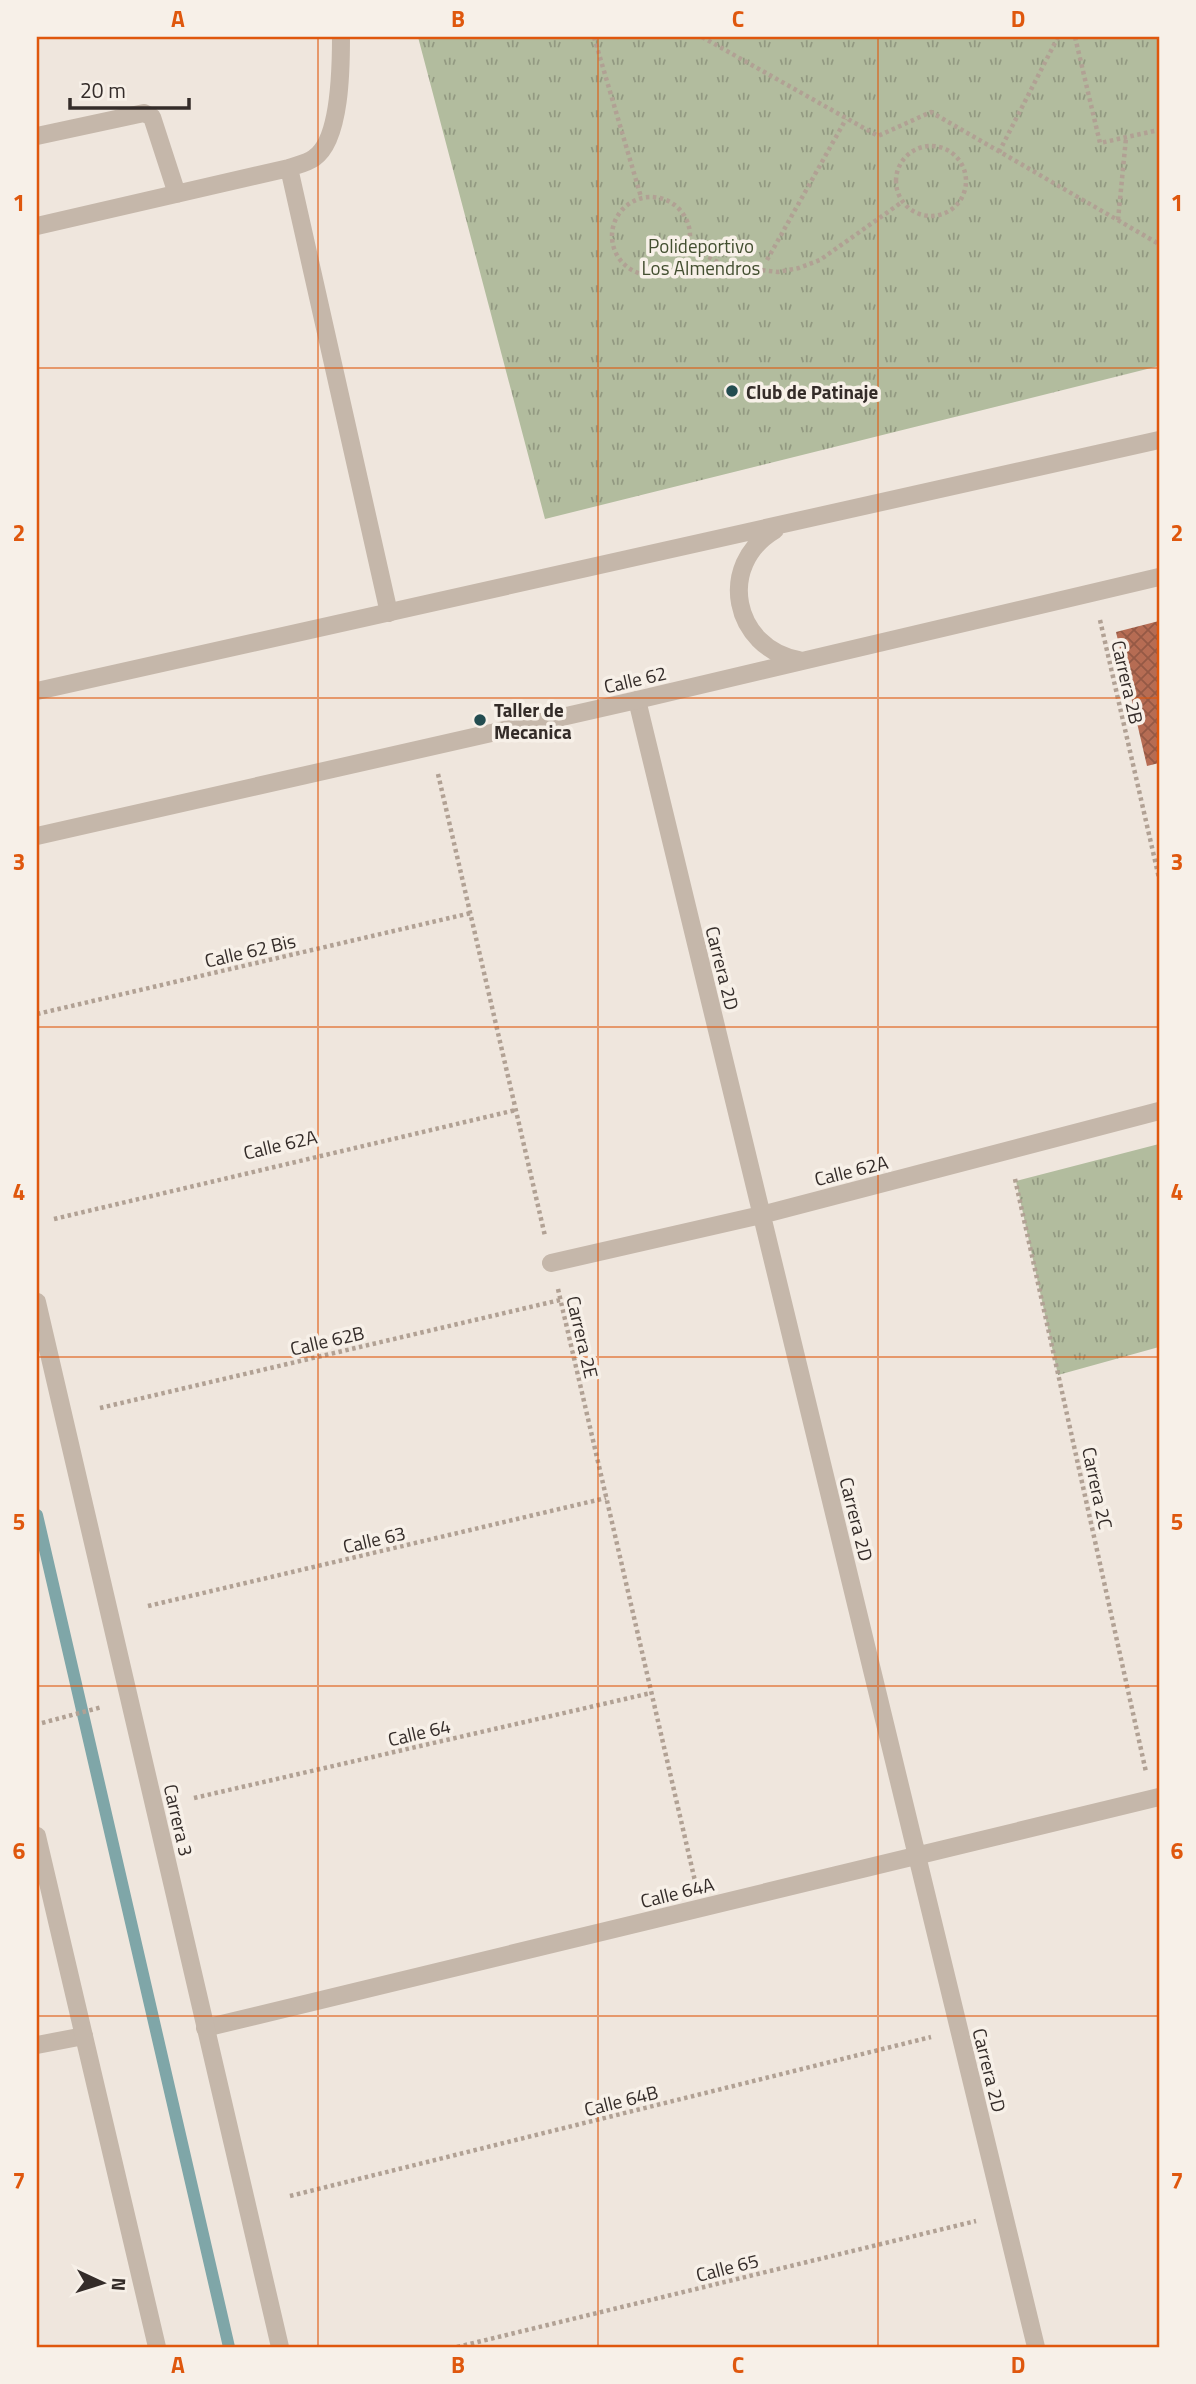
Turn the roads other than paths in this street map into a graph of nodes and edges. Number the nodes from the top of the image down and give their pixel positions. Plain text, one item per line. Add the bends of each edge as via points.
1 (341, 37) edge
2 (37, 136) edge
3 (289, 169) junction
4 (177, 194) junction
5 (37, 226) edge
6 (1159, 440) edge
7 (781, 526) junction
8 (1159, 577) edge
9 (390, 614) junction
10 (803, 660) junction
11 (37, 691) edge
12 (637, 700) junction
13 (37, 836) edge
14 (1159, 1111) edge
15 (761, 1215) junction
16 (551, 1263) road end
17 (37, 1302) edge
18 (1156, 1798) edge
19 (37, 1836) edge
20 (917, 1855) junction
21 (205, 2028) junction
22 (84, 2036) junction
23 (37, 2045) edge
24 (157, 2347) edge
25 (280, 2347) edge
26 (1036, 2347) edge

1 - 3 street via 340,93 327,141 316,157
2 - 4 street via 144,113 152,117
3 - 4 street
3 - 9 street
4 - 5 street
6 - 7 street
7 - 9 street
7 - 10 street via 752,549 743,566 739,602 755,636 785,657
8 - 10 street, Calle 62
9 - 11 street
10 - 12 street, Calle 62
12 - 13 street, Calle 62
12 - 15 street, Carrera 2D
14 - 15 street, Calle 62A
15 - 16 street, Calle 62A
15 - 20 street, Carrera 2D
17 - 21 street, Carrera 3
18 - 20 street, Calle 64A
19 - 22 street
20 - 21 street, Calle 64A
20 - 26 street, Carrera 2D
21 - 25 street, Carrera 3
22 - 23 street
22 - 24 street

